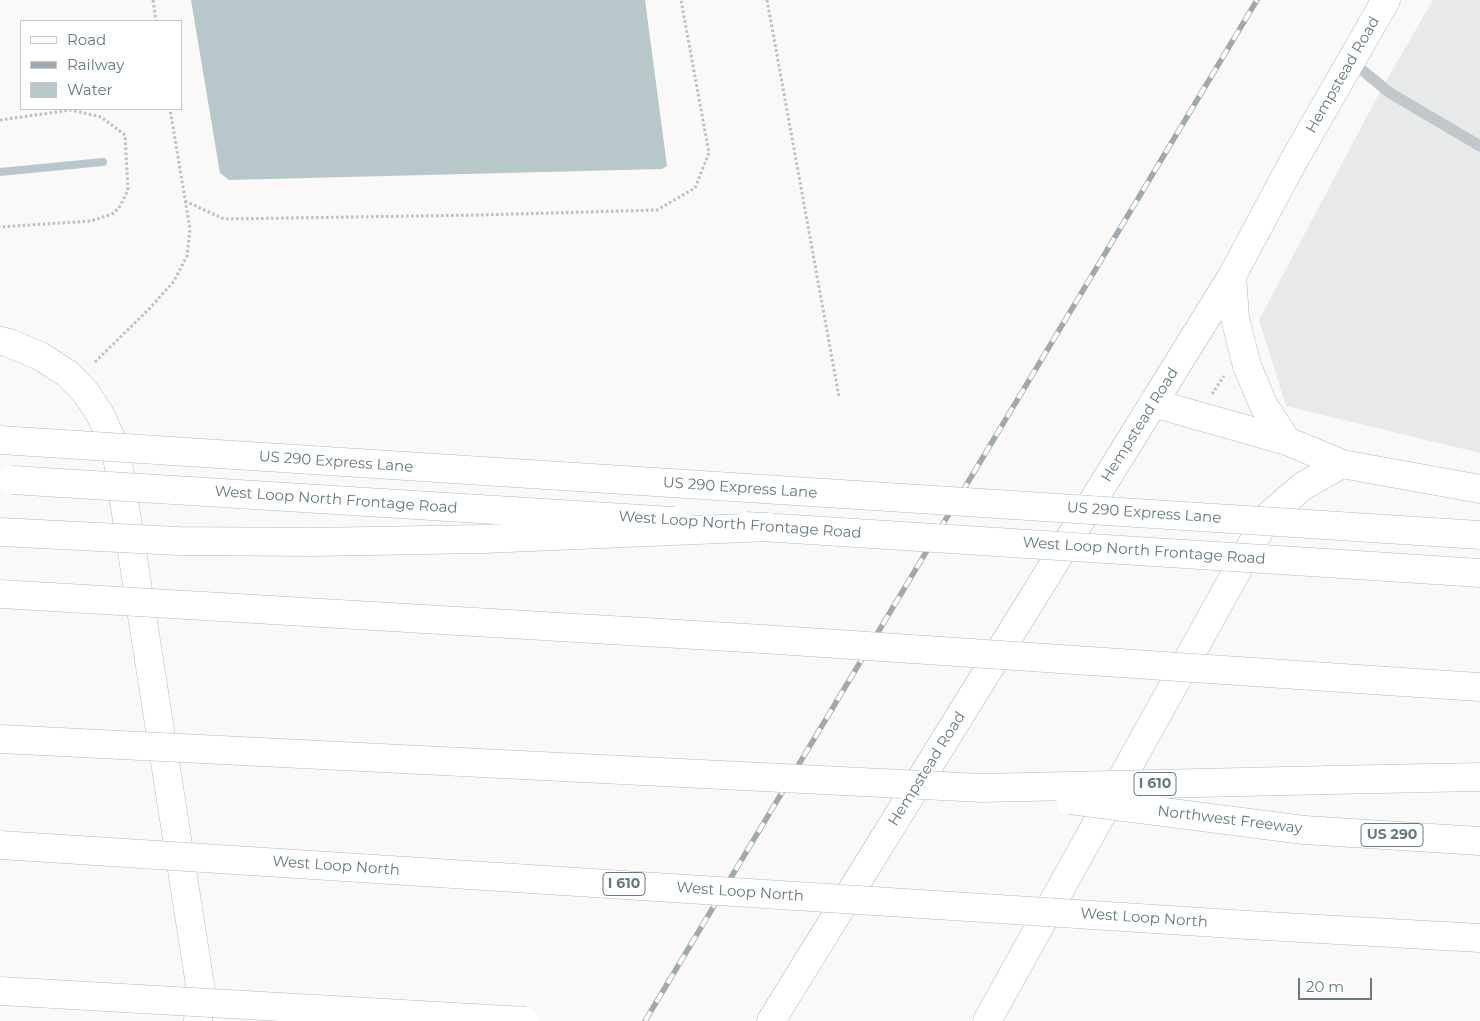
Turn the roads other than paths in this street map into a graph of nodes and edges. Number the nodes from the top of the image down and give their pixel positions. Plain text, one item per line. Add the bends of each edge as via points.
1 (1386, 0) edge
2 (1351, 61) junction
3 (1480, 146) edge
4 (1232, 276) junction
5 (0, 341) edge
6 (1153, 403) junction
7 (0, 440) edge
8 (1287, 440) junction
9 (1342, 464) junction
10 (6, 480) edge
11 (1480, 489) edge
12 (769, 527) junction
13 (0, 532) edge
14 (1480, 535) edge
15 (1480, 573) edge
16 (0, 594) edge
17 (1480, 687) edge
18 (0, 739) edge
19 (1480, 777) edge
20 (982, 788) junction
21 (1480, 841) edge
22 (0, 845) edge
23 (1480, 938) edge
24 (0, 991) edge
25 (198, 1021) edge
26 (525, 1021) edge
27 (771, 1021) edge
28 (987, 1021) edge

1 - 2 main road, Hempstead Road
2 - 3 lane via 1390,93
2 - 4 main road, Hempstead Road
4 - 6 main road, Hempstead Road
4 - 8 main road via 1235,318 1247,366 1264,406
5 - 25 main road via 40,356 68,374 100,414 116,450 201,991
6 - 8 main road
6 - 27 main road, Hempstead Road
7 - 14 main road, US 290 Express Lane, bridge
8 - 9 main road
9 - 11 main road
9 - 28 main road via 1303,486 1267,517
10 - 12 main road, West Loop North Frontage Road, bridge
12 - 13 main road, bridge via 312,542 178,541
12 - 15 main road, West Loop North Frontage Road, bridge
16 - 17 main road, bridge via 743,638
18 - 20 main road, I 610, bridge
19 - 20 main road, I 610, bridge
20 - 21 main road, Northwest Freeway / US 290, bridge via 1304,830
22 - 23 main road, West Loop North / I 610, bridge
24 - 26 main road, bridge

